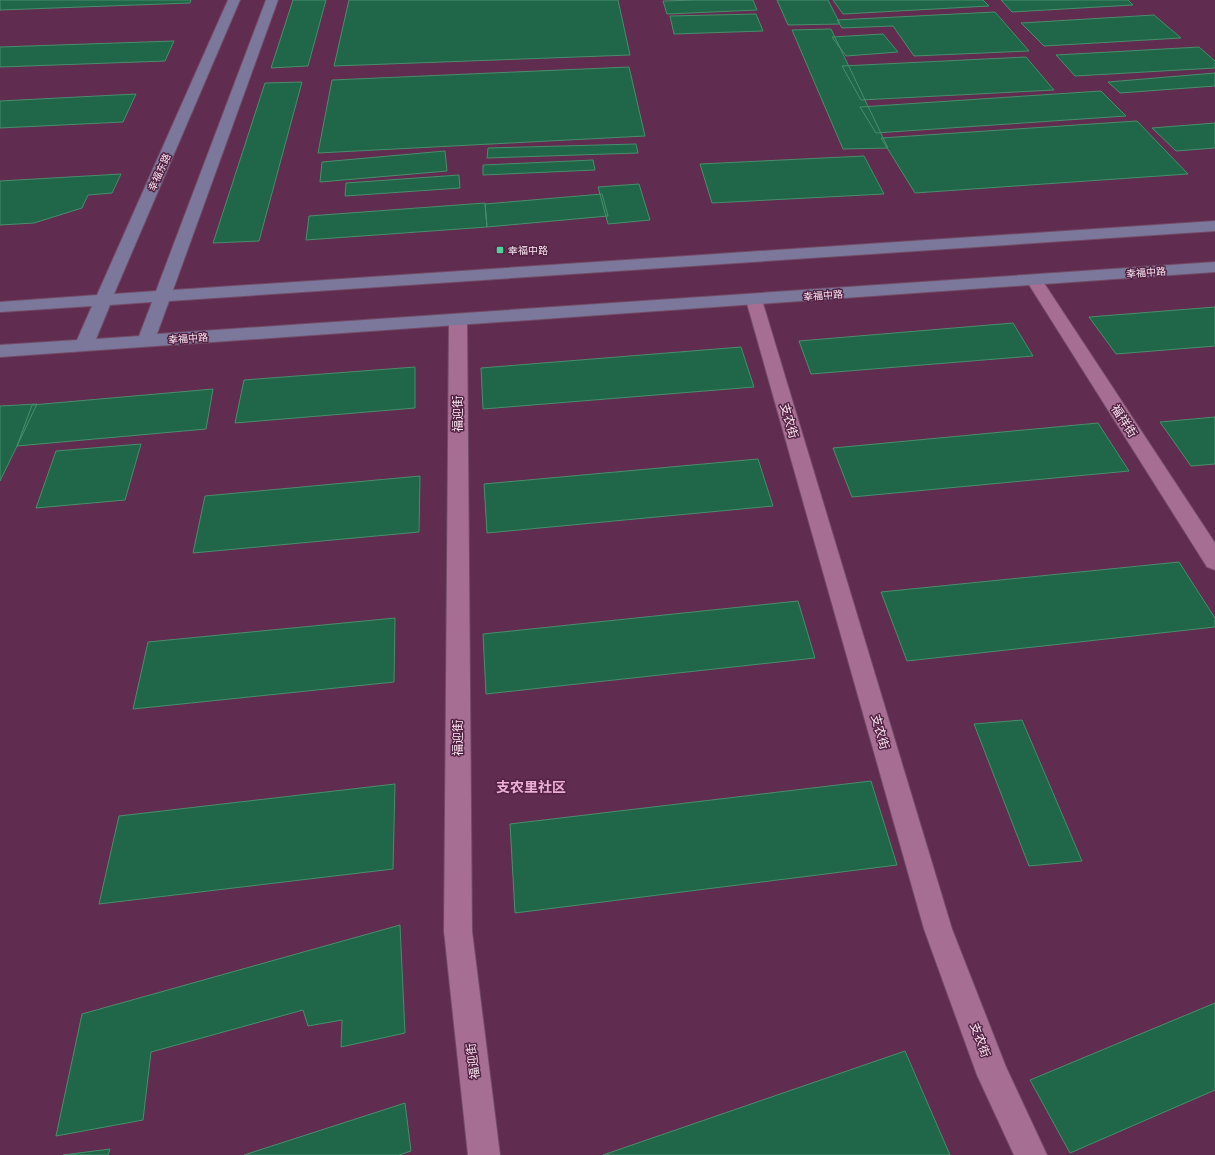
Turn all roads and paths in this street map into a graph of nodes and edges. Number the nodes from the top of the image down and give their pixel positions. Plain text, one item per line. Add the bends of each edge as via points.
1 (234, 0) edge
2 (272, 0) edge
3 (1215, 226) edge
4 (1215, 267) edge
5 (1034, 280) junction
6 (163, 296) junction
7 (103, 300) junction
8 (754, 300) junction
9 (0, 307) edge
10 (458, 320) junction
11 (146, 341) junction
12 (84, 345) junction
13 (0, 351) edge
14 (1215, 561) edge
15 (484, 1155) edge
16 (1031, 1155) edge

1 - 7 street, 幸福东路
2 - 6 street
3 - 6 street
4 - 5 street, 幸福中路
5 - 8 street, 幸福中路
5 - 14 street, 福祥街
6 - 7 street
6 - 11 street
7 - 9 street
7 - 12 street, 幸福东路
8 - 10 street, 幸福中路
8 - 16 street, 支农街 via 938,929 993,1075
10 - 11 street, 幸福中路
10 - 15 street, 福迎街 via 458,931
11 - 12 street, 幸福中路
12 - 13 street, 幸福中路

